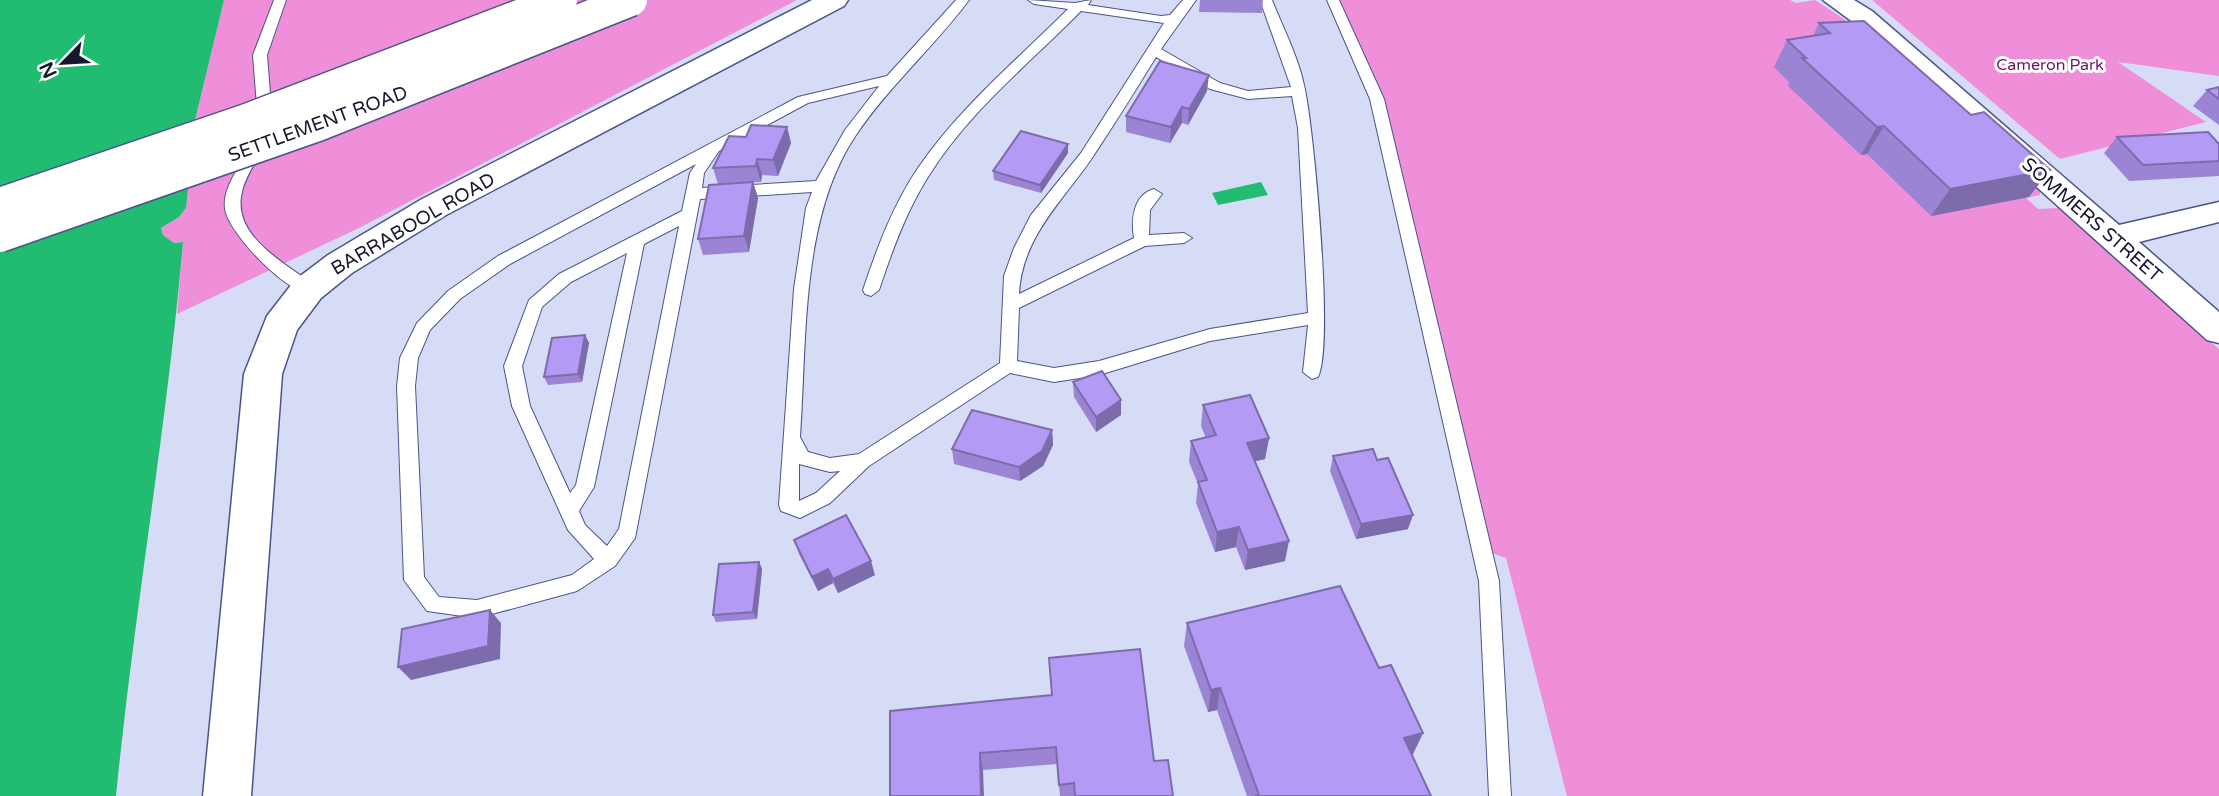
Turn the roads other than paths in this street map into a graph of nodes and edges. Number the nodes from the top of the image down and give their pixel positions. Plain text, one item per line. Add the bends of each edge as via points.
1 (280, 0) edge
2 (561, 0) edge
3 (631, 0) edge
4 (834, 0) edge
5 (963, 0) edge
6 (1034, 0) edge
7 (1190, 0) edge
8 (1266, 0) edge
9 (1333, 0) edge
10 (1836, 0) edge
11 (1081, 4) edge
12 (1174, 18) junction
13 (1153, 50) junction
14 (892, 79) junction
15 (1299, 91) junction
16 (714, 147) junction
17 (822, 186) junction
18 (692, 194) junction
19 (1154, 194) dead end
20 (0, 204) edge
21 (2219, 212) edge
22 (689, 214) junction
23 (0, 236) edge
24 (1184, 238) dead end
25 (2112, 239) junction
26 (637, 240) junction
27 (1142, 241) junction
28 (308, 289) junction
29 (870, 290) dead end
30 (1011, 304) junction
31 (1316, 318) junction
32 (2219, 331) edge
33 (1008, 366) junction
34 (1312, 372) dead end
35 (791, 437) junction
36 (863, 461) junction
37 (569, 510) junction
38 (608, 560) junction
39 (227, 796) edge
40 (1500, 796) edge

1 - 28 lane via 260,55 265,128 233,194 235,225
2 - 20 main road, SETTLEMENT ROAD, bridge via 244,121
3 - 23 main road, SETTLEMENT ROAD, bridge via 296,134
4 - 28 main road, BARRABOOL ROAD via 435,207 340,264
5 - 14 lane
6 - 11 lane
7 - 12 lane
8 - 15 lane
9 - 40 lane via 1377,99 1489,581
10 - 25 street, SOMMERS STREET via 1863,17
11 - 12 lane via 1161,20
11 - 29 lane via 930,162 884,248
12 - 13 lane
13 - 15 lane via 1214,86 1248,95
13 - 30 lane via 1086,156 1036,219 1012,276
14 - 16 lane via 803,100
14 - 17 lane via 850,133
15 - 31 lane
16 - 18 lane via 701,163
16 - 38 lane via 504,260 454,295 422,327 409,358 406,386 414,580 434,605 477,608 577,582
17 - 18 lane
17 - 35 lane via 814,208 802,289
18 - 22 lane
19 - 27 lane via 1145,201 1139,222
21 - 25 street
22 - 26 lane
22 - 38 lane via 628,532
24 - 27 lane
25 - 32 street, SOMMERS STREET
26 - 37 lane via 585,487
26 - 37 lane via 565,278 535,304 513,366 520,406
27 - 30 lane
28 - 39 main road, BARRABOOL ROAD via 280,326 263,374
30 - 33 lane
31 - 33 lane via 1210,335 1099,369 1054,375
31 - 34 lane
33 - 36 lane
35 - 36 lane via 802,458 830,465
35 - 36 lane via 788,505 800,510 823,498
37 - 38 lane via 578,530

